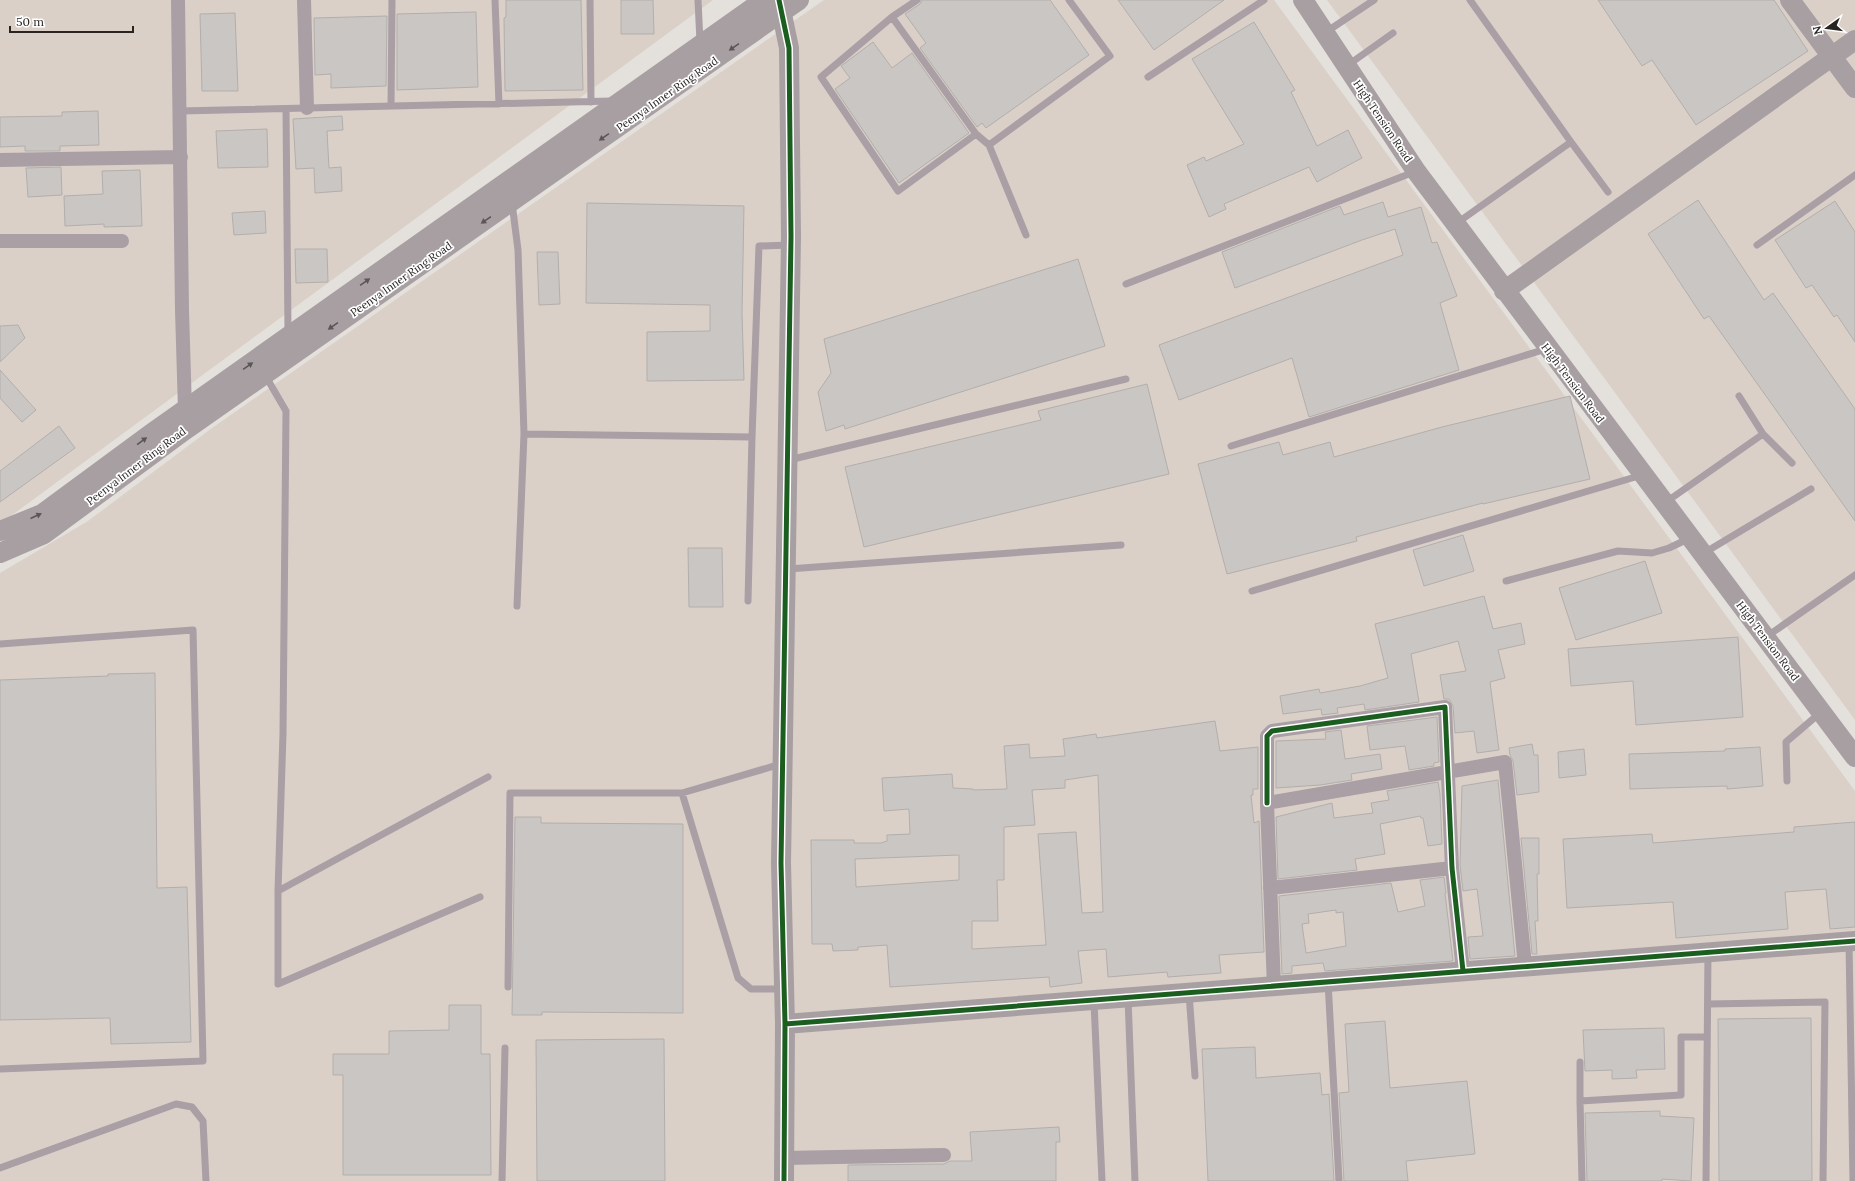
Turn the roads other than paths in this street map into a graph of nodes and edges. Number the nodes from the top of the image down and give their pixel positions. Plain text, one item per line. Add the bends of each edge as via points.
1 (178, 0) edge
2 (304, 0) edge
3 (392, 0) edge
4 (495, 0) edge
5 (590, 0) edge
6 (698, 0) edge
7 (799, 0) edge
8 (917, 0) edge
9 (1069, 0) edge
10 (1264, 0) edge
11 (1304, 0) edge
12 (1374, 0) edge
13 (1470, 0) edge
14 (1790, 0) edge
15 (758, 4) edge
16 (780, 7) edge
17 (892, 17) junction
18 (756, 31) junction
19 (1325, 33) junction
20 (1393, 34) dead end
21 (1855, 40) edge
22 (700, 44) junction
23 (1832, 57) junction
24 (1347, 66) junction
25 (1148, 77) dead end
26 (1855, 88) edge
27 (621, 101) junction
28 (590, 102) junction
29 (499, 104) junction
30 (392, 106) junction
31 (307, 108) junction
32 (286, 109) junction
33 (180, 111) junction
34 (976, 134) junction
35 (1571, 142) junction
36 (990, 145) junction
37 (181, 157) junction
38 (0, 160) edge
39 (1416, 171) junction
40 (1855, 175) edge
41 (1608, 192) dead end
42 (512, 202) junction
43 (1455, 224) junction
44 (1026, 235) dead end
45 (0, 241) edge
46 (122, 241) dead end
47 (790, 245) junction
48 (1757, 245) dead end
49 (1126, 284) dead end
50 (1504, 291) junction
51 (288, 337) junction
52 (1548, 348) junction
53 (264, 374) junction
54 (1126, 379) dead end
55 (1739, 396) dead end
56 (185, 410) junction
57 (524, 434) junction
58 (1764, 434) junction
59 (752, 437) junction
60 (1231, 446) dead end
61 (787, 461) junction
62 (1792, 463) dead end
63 (1642, 475) junction
64 (1811, 489) dead end
65 (1664, 503) junction
66 (0, 531) edge
67 (1690, 538) junction
68 (1121, 545) dead end
69 (0, 553) edge
70 (1703, 554) junction
71 (786, 569) junction
72 (1855, 575) edge
73 (1506, 581) dead end
74 (1252, 591) dead end
75 (748, 601) dead end
76 (517, 606) dead end
77 (1766, 638) junction
78 (0, 644) edge
79 (1821, 711) junction
80 (1855, 757) edge
81 (783, 764) junction
82 (1447, 771) junction
83 (488, 777) dead end
84 (1787, 781) dead end
85 (682, 793) junction
86 (1267, 803) junction
87 (1452, 868) junction
88 (1270, 888) junction
89 (278, 891) junction
90 (480, 897) dead end
91 (1852, 941) edge
92 (1708, 952) junction
93 (1525, 966) junction
94 (1463, 972) junction
95 (1328, 982) junction
96 (1274, 986) junction
97 (508, 987) dead end
98 (784, 989) junction
99 (1189, 993) junction
100 (1128, 997) junction
101 (1094, 1001) junction
102 (1708, 1004) junction
103 (785, 1024) junction
104 (1707, 1037) junction
105 (505, 1048) dead end
106 (1580, 1062) dead end
107 (0, 1069) edge
108 (1195, 1076) dead end
109 (1580, 1101) junction
110 (944, 1155) dead end
111 (784, 1158) junction
112 (0, 1168) edge
113 (206, 1181) edge
114 (502, 1181) edge
115 (784, 1181) edge
116 (1102, 1181) edge
117 (1135, 1181) edge
118 (1339, 1181) edge
119 (1582, 1181) edge
120 (1706, 1181) edge
121 (1823, 1181) edge
122 (1853, 1181) edge

1 - 33 street
2 - 31 street
3 - 30 lane
4 - 29 lane
5 - 28 lane
6 - 22 lane
7 - 16 main road, Peenya Inner Ring Road
8 - 17 lane
9 - 36 lane via 1110,56
10 - 25 lane
11 - 19 main road, High Tension Road
12 - 19 lane
13 - 35 lane
14 - 23 main road
15 - 18 main road
15 - 22 main road, Peenya Inner Ring Road
16 - 18 main road, Peenya Inner Ring Road
16 - 47 main road via 789,48
17 - 34 lane
17 - 34 lane via 821,77 898,191
18 -> 42 main road, Peenya Inner Ring Road
19 - 24 main road, High Tension Road
20 - 24 lane
21 - 23 main road
22 - 27 main road, Peenya Inner Ring Road
23 - 26 main road
23 - 50 main road
24 - 39 main road, High Tension Road
27 - 28 lane
51 -> 27 main road, Peenya Inner Ring Road
28 - 29 lane
29 - 30 lane
30 - 31 lane
31 - 32 lane
32 - 33 lane
32 - 51 lane
33 - 37 street
34 - 36 lane
35 - 41 lane
35 - 43 lane
36 - 44 lane
37 - 38 street
37 - 56 street
39 - 43 main road, High Tension Road
39 - 49 lane
40 - 48 lane
42 -> 53 main road, Peenya Inner Ring Road
42 - 57 lane via 518,257
43 - 50 main road, High Tension Road
45 - 46 street
47 - 59 lane via 759,246
47 - 61 main road
50 - 52 main road, High Tension Road
56 -> 51 main road, Peenya Inner Ring Road
52 - 60 lane
52 - 63 main road, High Tension Road
53 - 69 main road, Peenya Inner Ring Road via 44,534
53 - 89 lane via 286,411 284,734
54 - 61 lane
55 - 58 lane
66 -> 56 main road, Peenya Inner Ring Road via 42,514
57 - 59 lane
57 - 76 lane
58 - 62 lane
58 - 65 lane
59 - 75 lane
61 - 71 main road
63 - 65 main road, High Tension Road
63 - 74 lane
64 - 70 lane
65 - 67 main road, High Tension Road
67 - 70 main road, High Tension Road
67 - 73 lane via 1652,553 1618,551
68 - 71 lane
70 - 77 main road, High Tension Road
71 - 81 main road
72 - 77 lane
77 - 79 main road, High Tension Road
78 - 107 lane via 193,630 203,1061
79 - 80 main road, High Tension Road
79 - 84 lane via 1786,742
81 - 85 lane
81 - 98 main road via 781,863
82 - 86 street
82 - 86 street via 1445,707 1272,731 1267,736
82 - 87 street
82 - 93 street via 1505,762
83 - 89 lane
85 - 97 lane via 510,794
85 - 98 lane via 738,978 751,988
86 - 88 street
87 - 88 street
87 - 94 street
88 - 96 street
89 - 90 lane via 278,984
91 - 92 main road
91 - 122 lane
92 - 93 main road
92 - 102 lane
93 - 94 main road
94 - 95 main road
95 - 96 main road
95 - 118 lane
96 - 99 main road
98 - 103 main road
99 - 100 main road
99 - 108 lane
100 - 101 main road
100 - 117 lane
101 - 103 main road
101 - 116 lane
102 - 104 lane
102 - 121 lane via 1825,1002
103 - 111 main road
104 - 109 lane via 1681,1037 1681,1095
104 - 120 lane
105 - 114 lane
106 - 109 lane
109 - 119 lane
110 - 111 street
111 - 115 main road
112 - 113 lane via 176,1104 192,1107 203,1121

